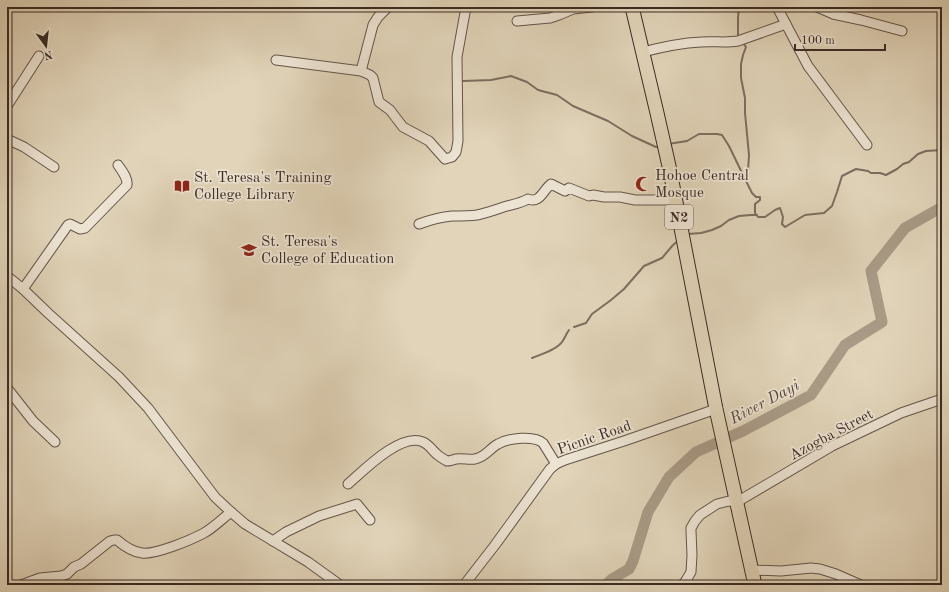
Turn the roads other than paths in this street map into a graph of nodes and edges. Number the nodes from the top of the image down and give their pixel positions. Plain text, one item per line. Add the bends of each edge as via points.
1 (388, 7) edge
2 (466, 7) edge
3 (592, 7) edge
4 (632, 7) edge
5 (777, 7) edge
6 (817, 7) edge
7 (517, 21) dead end
8 (786, 24) junction
9 (902, 31) dead end
10 (643, 52) junction
11 (39, 56) dead end
12 (276, 60) dead end
13 (361, 71) junction
14 (7, 106) edge
15 (7, 139) edge
16 (867, 145) dead end
17 (118, 165) dead end
18 (54, 167) dead end
19 (676, 200) junction
20 (419, 224) dead end
21 (7, 276) edge
22 (23, 289) junction
23 (7, 388) edge
24 (942, 399) edge
25 (716, 409) junction
26 (55, 442) dead end
27 (556, 464) junction
28 (348, 484) dead end
29 (737, 502) junction
30 (231, 512) junction
31 (370, 520) dead end
32 (273, 541) junction
33 (752, 570) junction
34 (337, 584) edge
35 (21, 585) edge
36 (464, 585) edge
37 (682, 585) edge
38 (755, 585) edge
39 (861, 585) edge

1 - 13 street via 373,25
2 - 13 street via 457,57 458,141 452,157 445,159 429,141 403,127 390,110 379,102 373,78
3 - 7 street via 573,9 550,18
4 - 10 highway, N2
5 - 8 street
6 - 9 street via 833,14
8 - 10 street via 738,41 680,43
8 - 16 street via 808,66
10 - 19 highway, N2
11 - 14 street
12 - 13 street
15 - 18 street
17 - 22 street via 126,176 127,185 85,228 68,225
19 - 20 street via 589,196 551,184 536,200 528,199 488,213 438,218
19 - 25 highway, N2
21 - 22 street
22 - 30 street via 119,377 143,403 215,497
23 - 26 street via 33,421
24 - 29 street, Azogba Street via 901,413 832,446
25 - 27 street, Picnic Road
25 - 29 highway, N2
27 - 28 street via 540,440 506,441 497,444 487,454 476,459 447,461 439,457 429,446 416,440 394,447
27 - 36 street, Picnic Road via 550,468
29 - 33 highway, N2
29 - 37 street via 717,504 695,521 691,531 691,572
30 - 32 street
30 - 35 street via 204,533 155,552 137,552 114,540 67,574 40,578
31 - 32 street via 357,504 319,516
32 - 34 street via 308,562
33 - 38 highway, N2
33 - 39 street via 820,569

